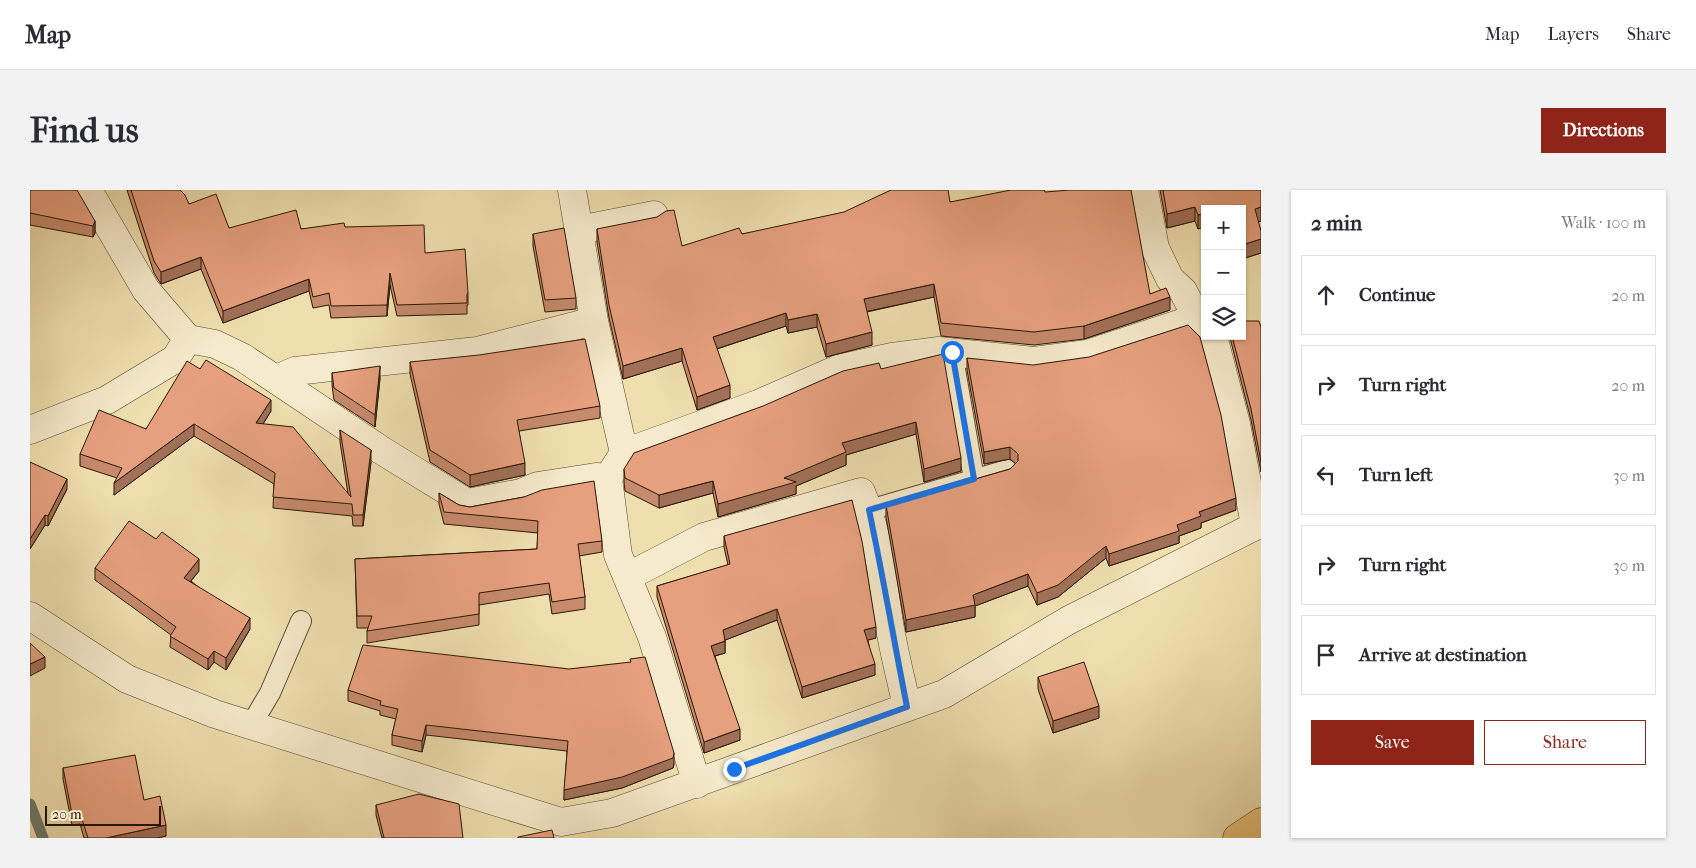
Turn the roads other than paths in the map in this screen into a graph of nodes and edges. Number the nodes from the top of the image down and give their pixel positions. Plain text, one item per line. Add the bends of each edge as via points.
1 (88, 190) edge
2 (572, 190) edge
3 (1144, 190) edge
4 (654, 216) edge
5 (578, 230) junction
6 (1201, 320) edge
7 (594, 321) junction
8 (1201, 328) edge
9 (188, 339) junction
10 (1209, 340) edge
11 (952, 352) junction
12 (276, 379) junction
13 (30, 430) edge
14 (624, 453) junction
15 (1007, 470) edge
16 (608, 478) junction
17 (974, 479) junction
18 (869, 510) junction
19 (1258, 524) edge
20 (627, 577) junction
21 (30, 616) edge
22 (301, 621) dead end
23 (907, 707) junction
24 (251, 725) junction
25 (697, 784) junction
26 (1261, 822) edge
27 (1237, 838) edge

1 - 9 street via 146,290
2 - 5 street
3 - 6 street via 1155,248 1170,279 1184,291
4 - 5 street
5 - 7 street
7 - 12 street via 477,351 295,371
7 - 14 street
8 - 11 street via 1087,354 1034,361
9 - 12 street via 215,344
9 - 13 street via 175,359 107,400
10 - 19 street via 1236,424
11 - 14 street via 892,357 838,369 758,404
11 - 17 lane
12 - 16 street via 467,503 521,493 538,486 596,476
14 - 16 street
15 - 17 lane
16 - 20 street via 618,555
17 - 18 lane
18 - 20 street via 861,492 704,537
18 - 23 street
19 - 23 street via 1069,620 944,694
20 - 25 street via 652,636
21 - 24 street via 127,679
22 - 24 lane via 270,693
23 - 25 street
24 - 25 street via 561,822 612,813
26 - 27 main road

